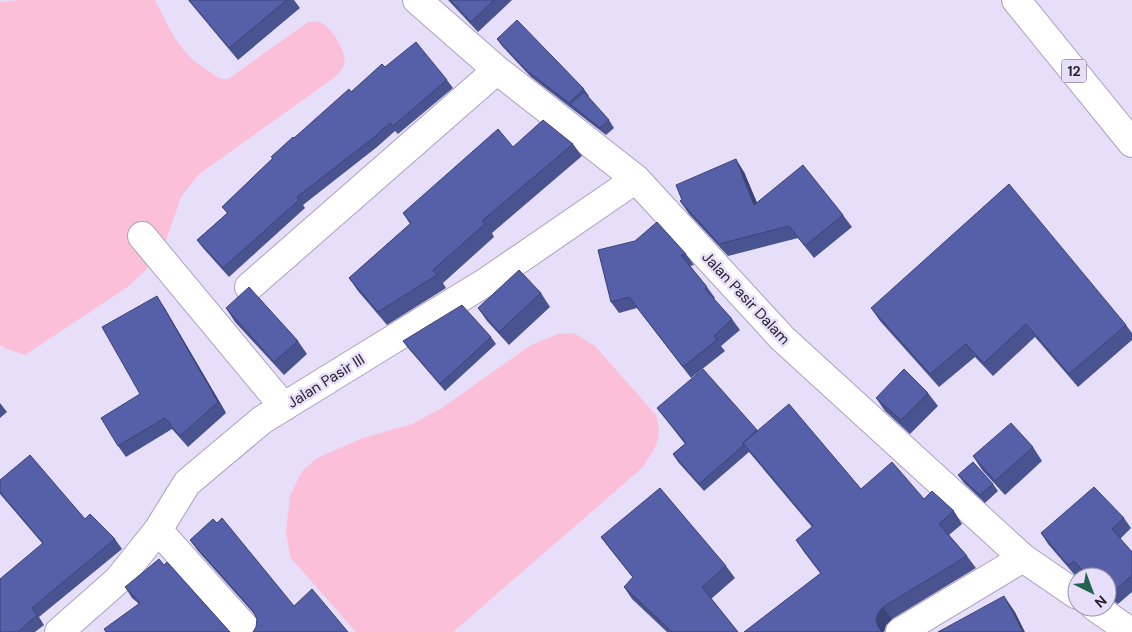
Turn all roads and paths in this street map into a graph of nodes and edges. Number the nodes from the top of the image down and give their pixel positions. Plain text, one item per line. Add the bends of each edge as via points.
1 (1016, 0) edge
2 (433, 5) edge
3 (497, 70) junction
4 (1132, 143) edge
5 (636, 179) junction
6 (142, 236) dead end
7 (249, 287) edge
8 (284, 407) junction
9 (158, 530) junction
10 (1023, 558) junction
11 (1067, 588) edge
12 (1109, 617) edge
13 (59, 632) edge
14 (249, 632) edge
15 (900, 632) edge
16 (1131, 632) edge

1 - 4 main road, 12
2 - 3 main road, Jalan Pasir Dalam
3 - 5 main road, Jalan Pasir Dalam
3 - 7 main road
5 - 8 main road, Jalan Pasir III via 486,282
5 - 10 main road, Jalan Pasir Dalam via 782,338
6 - 8 main road
8 - 9 main road, Jalan Pasir III via 262,420 187,483
9 - 13 main road, Jalan Pasir III via 118,580
9 - 14 main road
10 - 11 main road, Jalan Pasir Dalam
10 - 15 main road
12 - 16 main road

